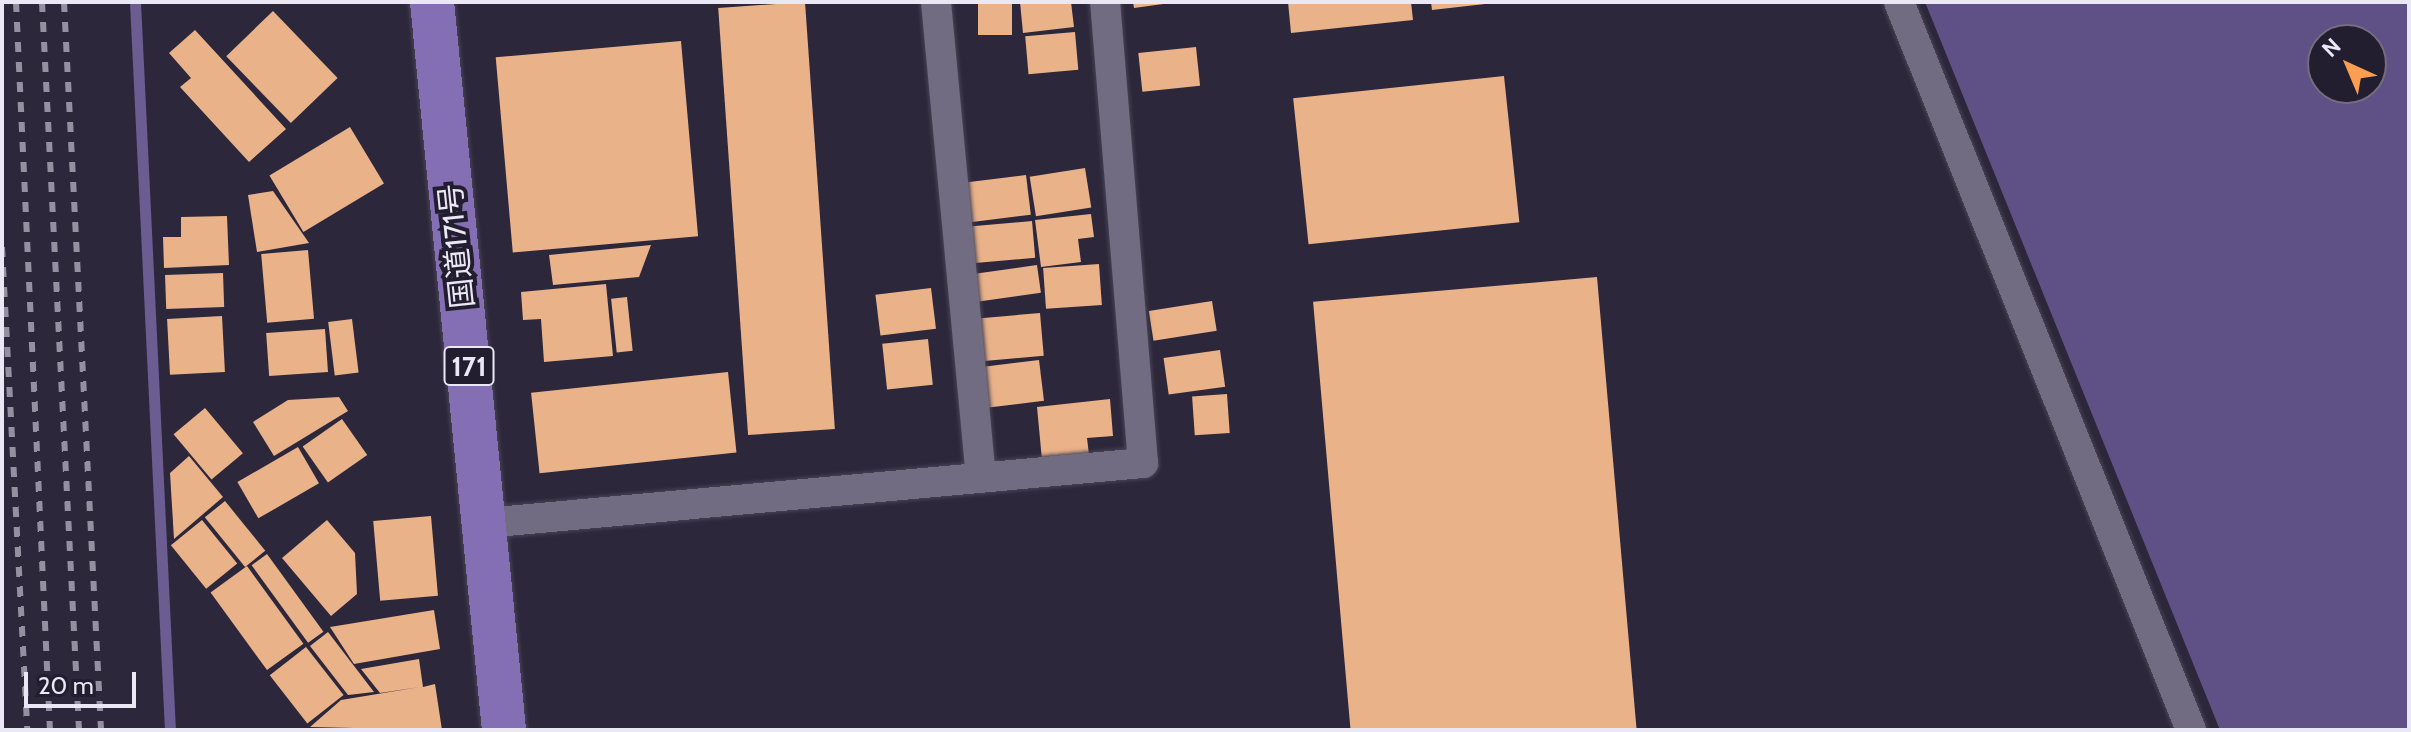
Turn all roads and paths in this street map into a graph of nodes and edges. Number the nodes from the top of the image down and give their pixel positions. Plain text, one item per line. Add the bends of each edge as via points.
1 (432, 2) edge
2 (936, 2) edge
3 (1105, 2) edge
4 (1899, 2) edge
5 (981, 477) junction
6 (485, 523) junction
7 (504, 730) edge
8 (2191, 730) edge

1 - 6 highway, 国道171号 / 171
2 - 5 street
3 - 5 street via 1143,463
4 - 8 street
5 - 6 street
6 - 7 highway, 国道171号 / 171

